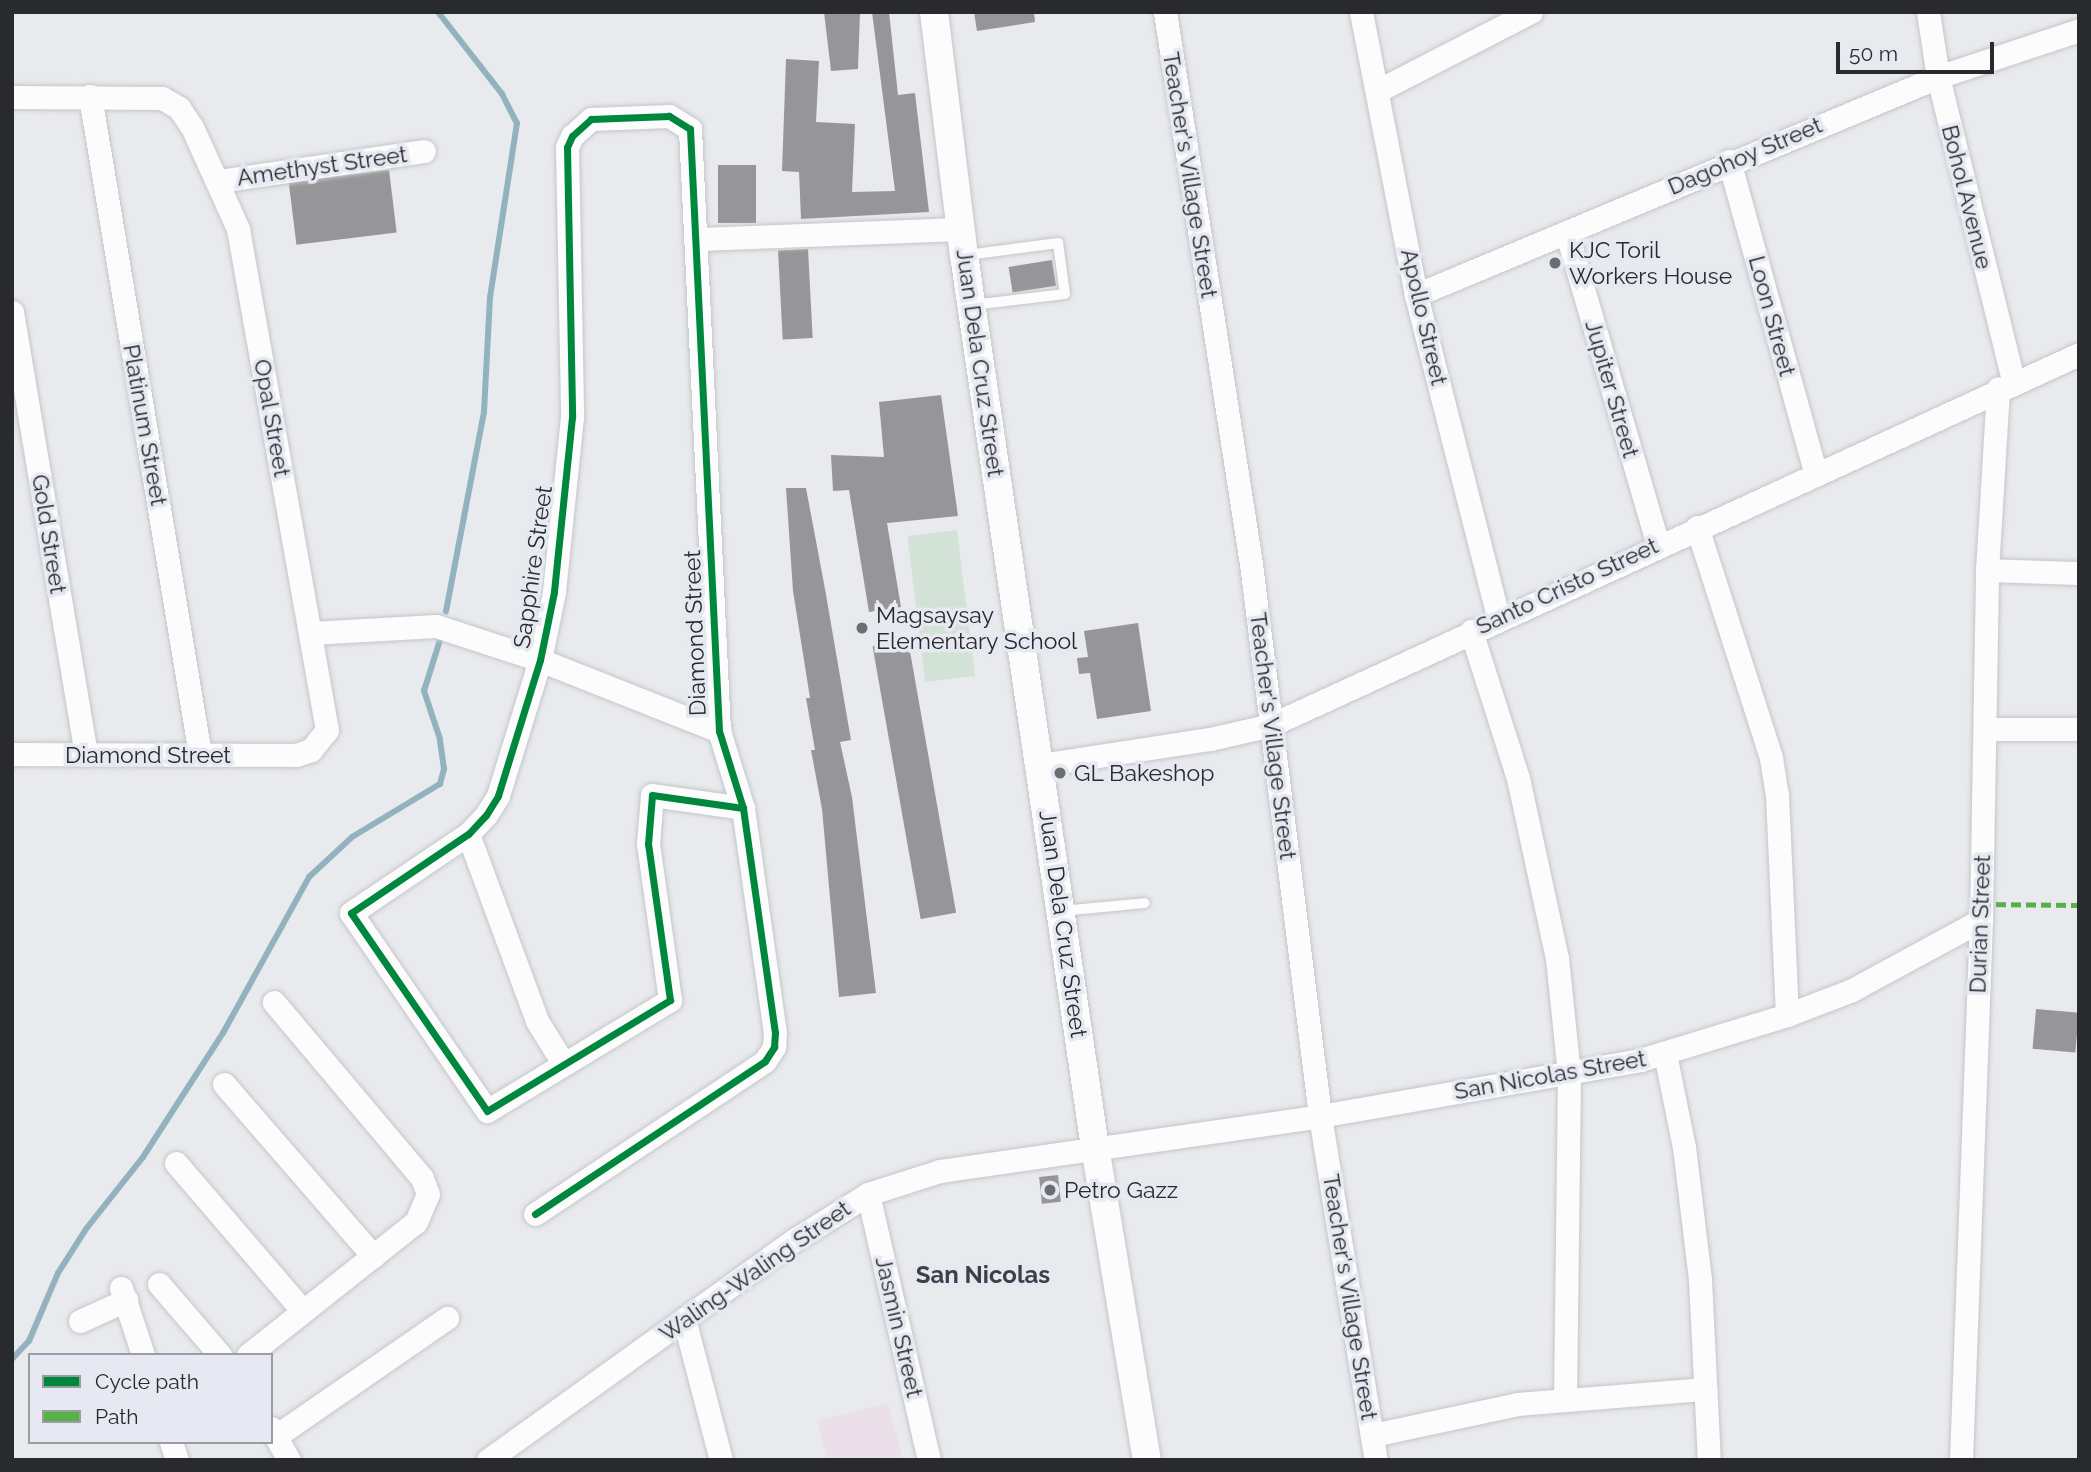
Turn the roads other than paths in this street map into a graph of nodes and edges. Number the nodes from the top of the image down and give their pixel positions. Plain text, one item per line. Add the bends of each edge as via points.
1 (934, 12) edge
2 (1164, 12) edge
3 (1361, 12) edge
4 (1531, 12) edge
5 (1928, 12) edge
6 (2079, 30) edge
7 (1938, 77) junction
8 (1378, 90) junction
9 (90, 96) junction
10 (12, 97) edge
11 (690, 129) joint
12 (425, 151) dead end
13 (1729, 161) junction
14 (219, 181) junction
15 (1567, 234) junction
16 (698, 239) junction
17 (963, 242) junction
18 (1416, 295) junction
19 (971, 306) junction
20 (12, 313) edge
21 (2079, 354) edge
22 (2006, 384) junction
23 (1815, 472) junction
24 (1697, 527) junction
25 (1658, 545) junction
26 (1987, 570) junction
27 (2079, 573) edge
28 (1499, 620) junction
29 (1471, 631) junction
30 (311, 633) junction
31 (540, 660) junction
32 (1271, 725) junction
33 (1985, 729) junction
34 (2079, 729) edge
35 (719, 731) junction
36 (321, 740) joint
37 (12, 754) edge
38 (200, 754) junction
39 (86, 755) junction
40 (1040, 765) junction
41 (743, 808) junction
42 (468, 834) junction
43 (1145, 903) dead end
44 (1060, 911) junction
45 (1981, 920) junction
46 (274, 1002) dead end
47 (1787, 1015) junction
48 (1665, 1054) junction
49 (563, 1063) junction
50 (1569, 1074) junction
51 (224, 1084) dead end
52 (1320, 1116) junction
53 (1095, 1147) junction
54 (176, 1163) dead end
55 (868, 1194) junction
56 (535, 1214) dead end
57 (373, 1256) junction
58 (159, 1284) dead end
59 (302, 1310) junction
60 (447, 1318) dead end
61 (684, 1319) junction
62 (80, 1321) dead end
63 (142, 1353) edge
64 (217, 1353) edge
65 (250, 1353) edge
66 (1705, 1389) junction
67 (1566, 1398) junction
68 (274, 1432) edge
69 (1373, 1435) junction
70 (289, 1460) edge
71 (488, 1460) edge
72 (721, 1460) edge
73 (929, 1460) edge
74 (1147, 1460) edge
75 (1376, 1460) edge
76 (1709, 1460) edge
77 (1961, 1460) edge

1 - 17 street, Juan Dela Cruz Street
2 - 32 street, Teacher's Village Street via 1234,451
3 - 8 street, Apollo Street
4 - 8 street
5 - 7 street, Bohol Avenue
6 - 7 street, Dagohoy Street
7 - 13 street, Dagohoy Street
7 - 22 street, Bohol Avenue
8 - 18 street, Apollo Street
9 - 10 street
9 - 14 street, Opal Street via 162,98 179,108
9 - 38 street, Platinum Street
11 - 16 street, Diamond Street
11 - 31 street, Sapphire Street via 669,116 591,119 567,147 572,417 554,592
12 - 14 street, Amethyst Street
13 - 15 street, Dagohoy Street
13 - 23 street, Loon Street
14 - 30 street, Opal Street via 238,229
15 - 18 street, Dagohoy Street
15 - 25 street, Jupiter Street
16 - 17 street
16 - 35 street, Diamond Street
17 - 19 street, Juan Dela Cruz Street
17 - 19 lane via 1058,243 1065,294
18 - 28 street, Apollo Street
19 - 40 street, Juan Dela Cruz Street
20 - 39 street, Gold Street
21 - 22 street, Santo Cristo Street
22 - 23 street, Santo Cristo Street
22 - 26 street, Durian Street
23 - 24 street, Santo Cristo Street
24 - 25 street, Santo Cristo Street
24 - 47 street via 1771,758 1777,795
25 - 28 street, Santo Cristo Street
26 - 27 street
26 - 33 street, Durian Street
28 - 29 street, Santo Cristo Street
29 - 32 street, Santo Cristo Street
29 - 50 street via 1518,778 1536,852 1557,958
30 - 31 street via 436,626
30 - 36 street, Opal Street via 326,714
31 - 35 street
31 - 42 street, Sapphire Street via 498,796
32 - 40 street, Santo Cristo Street
32 - 52 street, Teacher's Village Street
33 - 34 street
33 - 45 street, Durian Street
35 - 41 street, Diamond Street
36 - 38 street, Diamond Street via 312,750 296,755
37 - 39 street, Diamond Street
38 - 39 street, Diamond Street
40 - 44 street, Juan Dela Cruz Street
41 - 49 street via 652,795 648,844 670,1000
41 - 56 street, Diamond Street via 774,1047 765,1061 745,1075
42 - 49 street via 537,1021
42 - 49 street, Sapphire Street via 351,913 487,1111
43 - 44 lane
44 - 53 street, Juan Dela Cruz Street
45 - 47 street, San Nicolas Street via 1852,990
45 - 77 street, Durian Street
46 - 57 street via 422,1178 429,1194 416,1222
47 - 48 street, San Nicolas Street
48 - 50 street, San Nicolas Street
48 - 66 street via 1684,1147 1698,1265
50 - 52 street, San Nicolas Street
50 - 67 street
51 - 57 street
52 - 53 street, San Nicolas Street
52 - 69 street, Teacher's Village Street
53 - 55 street, Waling-Waling Street via 940,1171
53 - 74 street, Juan Dela Cruz Street
54 - 59 street
55 - 61 street, Waling-Waling Street via 825,1218
55 - 73 street, Jasmin Street
57 - 59 street
58 - 64 street
59 - 65 street
60 - 68 street
61 - 71 street, Waling-Waling Street
61 - 72 street
62 - 63 street via 123,1294
66 - 67 street
66 - 76 street
67 - 69 street
68 - 70 street
69 - 75 street, Teacher's Village Street

